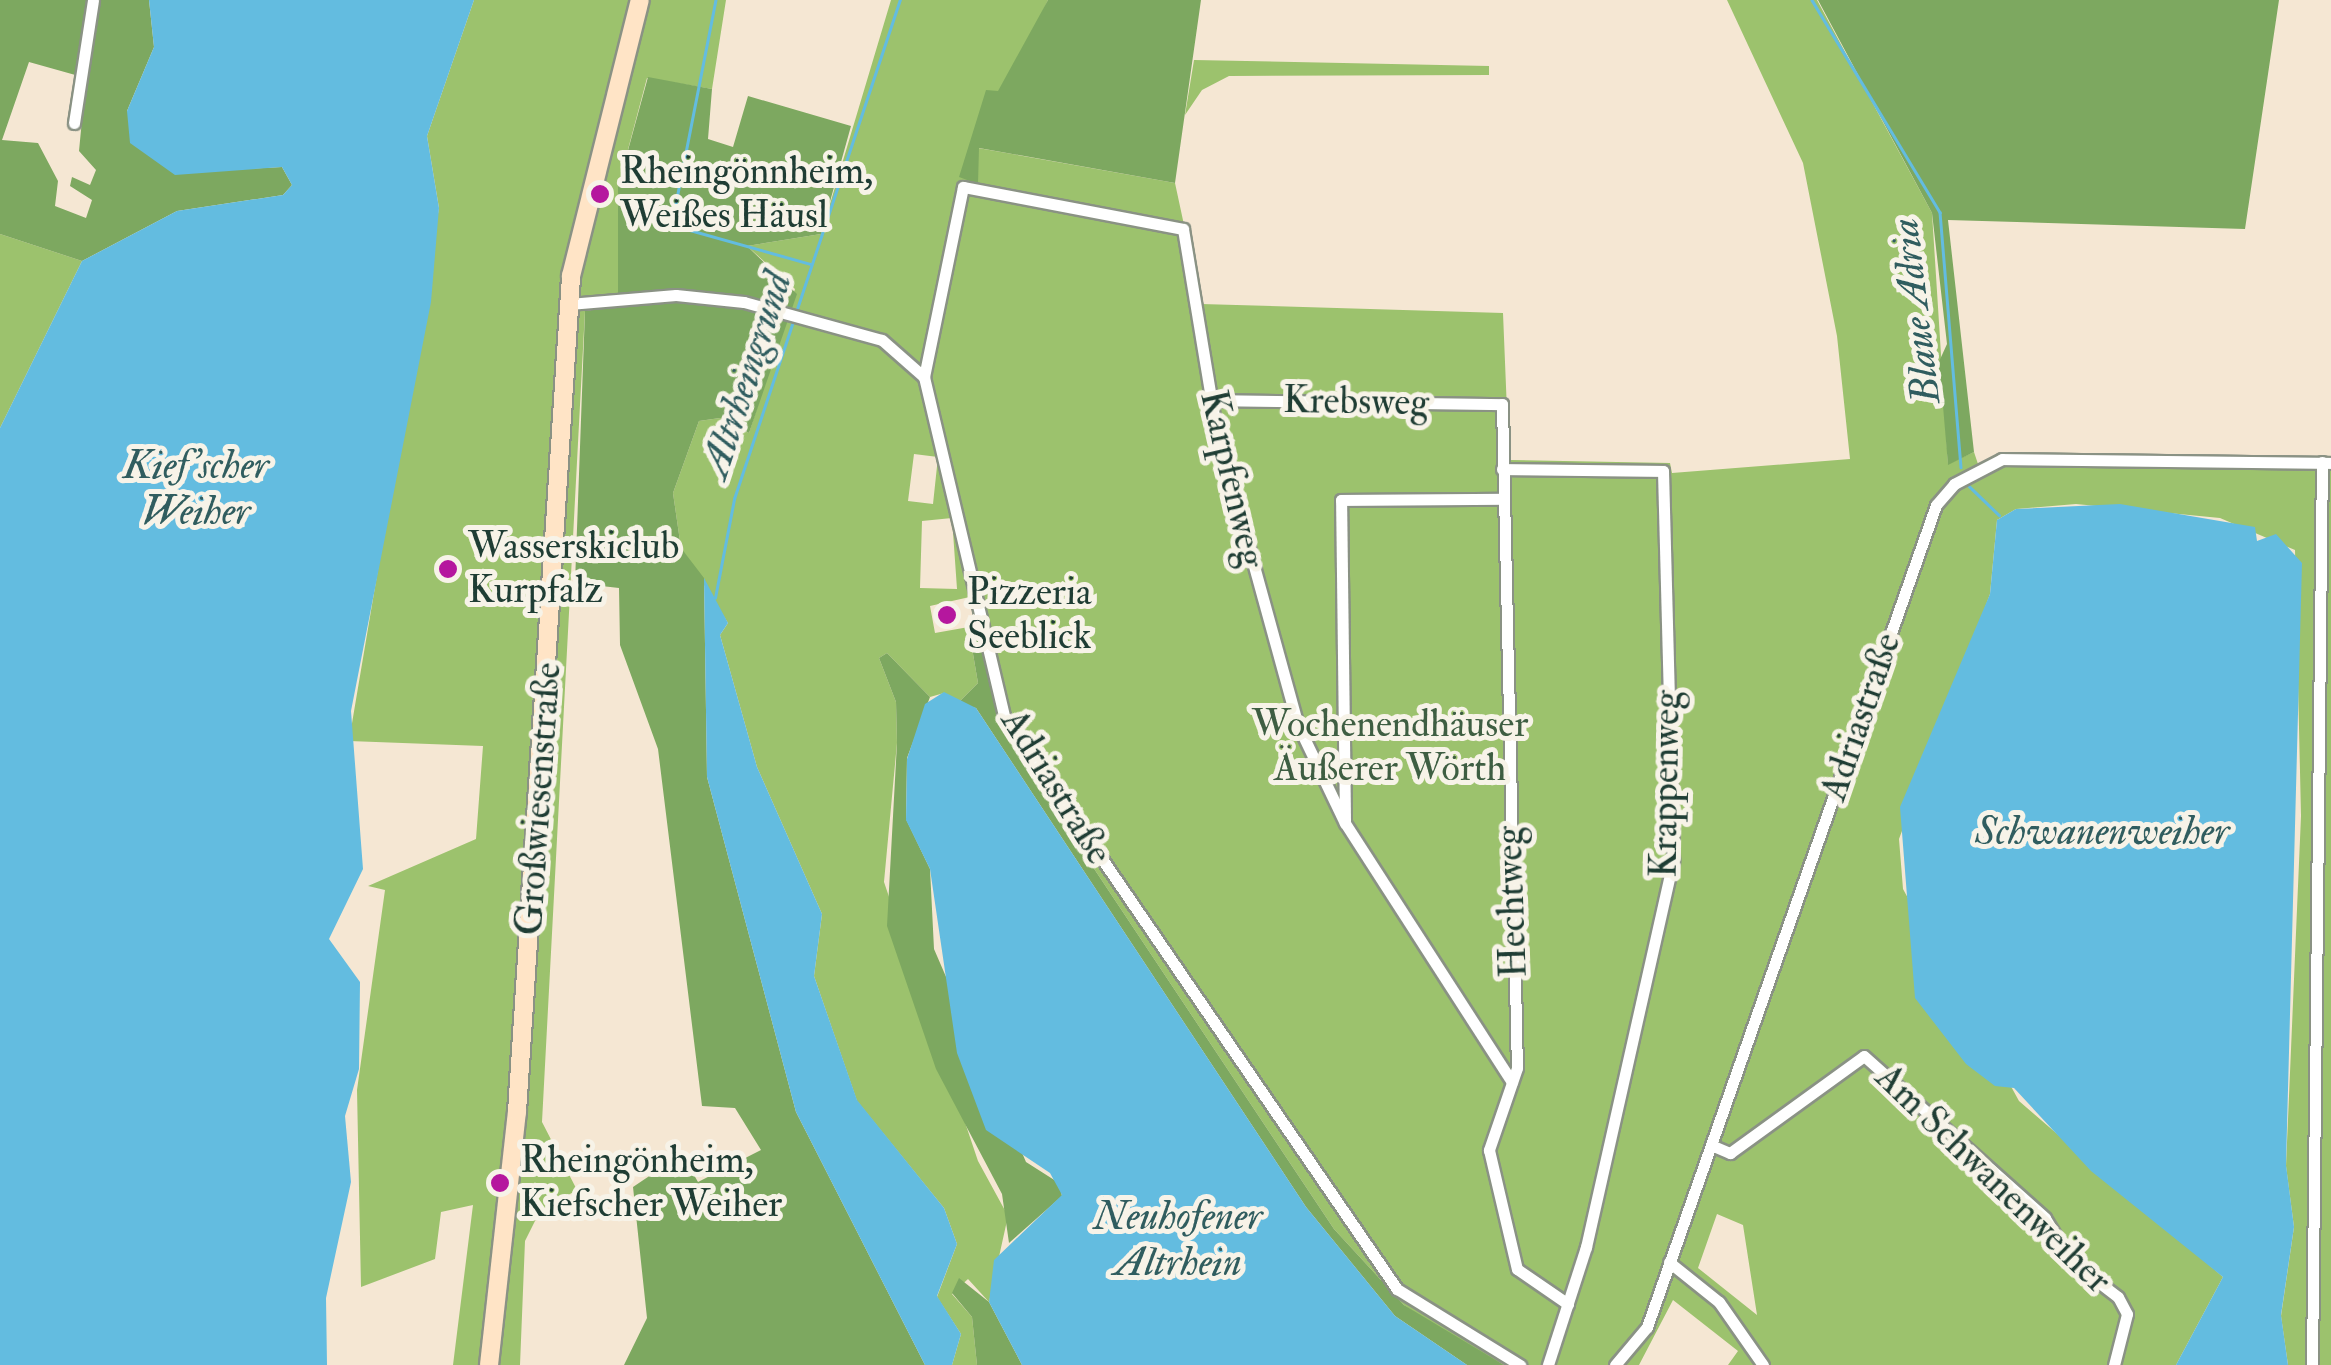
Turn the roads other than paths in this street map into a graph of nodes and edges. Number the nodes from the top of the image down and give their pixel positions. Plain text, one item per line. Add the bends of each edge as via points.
1 (93, 0) edge
2 (640, 0) edge
3 (74, 123) dead end
4 (569, 304) junction
5 (924, 377) junction
6 (1211, 400) junction
7 (1502, 404) joint
8 (2326, 462) edge
9 (1502, 469) junction
10 (1502, 498) junction
11 (1345, 823) junction
12 (1512, 1082) junction
13 (1711, 1145) junction
14 (1669, 1262) junction
15 (1568, 1304) junction
16 (489, 1365) edge
17 (1520, 1365) edge
18 (1548, 1365) edge
19 (1615, 1365) edge
20 (1764, 1365) edge
21 (2114, 1365) edge
22 (2312, 1365) edge

1 - 3 street
2 - 4 street, Großwiesenstraße
4 - 5 street via 676,295 796,316 882,340
4 - 16 street, Großwiesenstraße via 517,1112
5 - 6 street, Karpfenweg via 963,187 1184,229
5 - 17 street, Adriastraße via 1004,716 1397,1290
6 - 7 street, Krebsweg
6 - 11 street, Karpfenweg via 1288,694
7 - 9 street, Hechtweg
8 - 13 street, Adriastraße via 2002,459 1954,484 1936,505
8 - 22 street
9 - 10 street, Hechtweg
9 - 15 street, Krappenweg via 1663,472 1673,861
10 - 11 street via 1341,500
10 - 12 street, Hechtweg
11 - 12 street, Karpfenweg
12 - 15 street, Hechtweg via 1488,1150 1514,1260 1522,1276
13 - 14 street, Adriastraße
13 - 21 street, Am Schwanenweiher via 1730,1153 1864,1056 2045,1218 2071,1261 2118,1297 2128,1314
14 - 19 street, Adriastraße via 1646,1327
14 - 20 street via 1719,1302
15 - 18 street, Krappenweg

